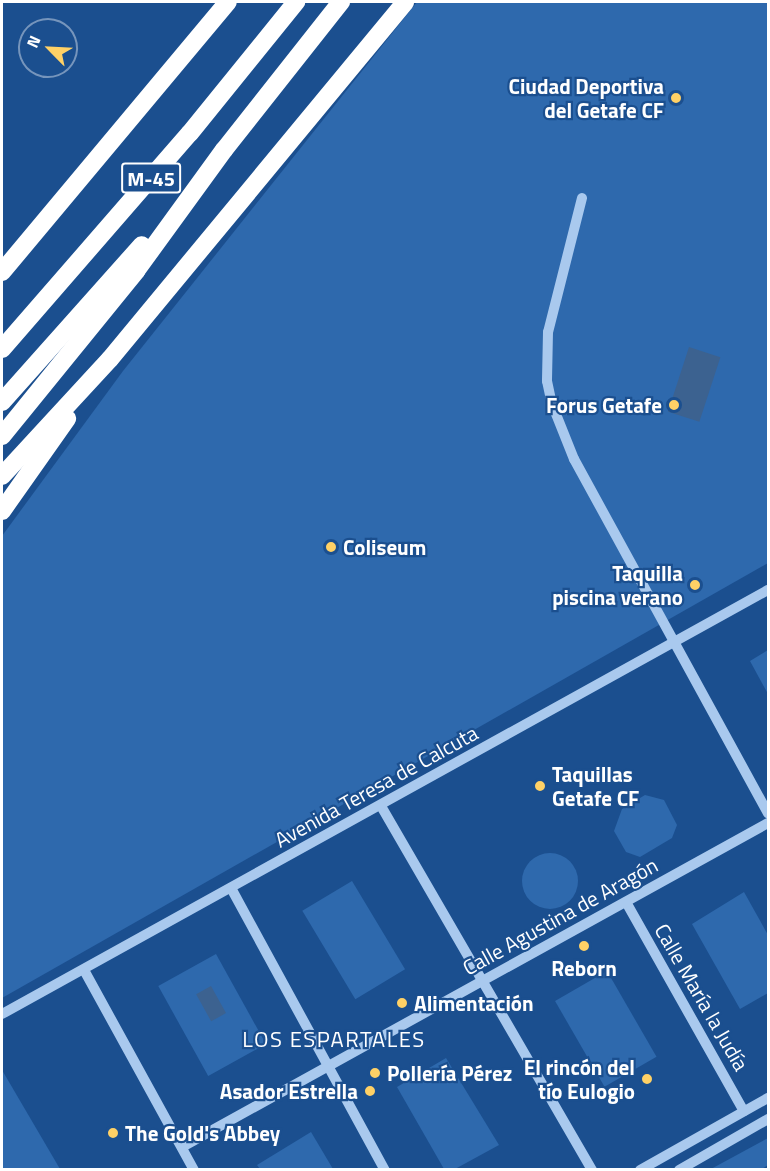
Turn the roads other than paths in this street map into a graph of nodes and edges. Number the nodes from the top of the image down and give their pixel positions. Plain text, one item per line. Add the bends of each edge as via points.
1 (228, 2) edge
2 (296, 2) edge
3 (342, 2) edge
4 (405, 2) edge
5 (224, 150) junction
6 (95, 162) junction
7 (582, 198) dead end
8 (2, 254) edge
9 (2, 272) edge
10 (2, 349) edge
11 (110, 359) junction
12 (2, 402) edge
13 (2, 436) edge
14 (2, 476) edge
15 (2, 511) edge
16 (768, 591) edge
17 (675, 642) junction
18 (381, 806) junction
19 (768, 813) edge
20 (768, 823) edge
21 (231, 888) junction
22 (626, 902) junction
23 (84, 970) junction
24 (485, 980) junction
25 (2, 1014) edge
26 (329, 1067) junction
27 (768, 1098) edge
28 (744, 1111) junction
29 (768, 1119) edge
30 (182, 1147) junction
31 (194, 1170) edge
32 (385, 1170) edge
33 (592, 1170) edge
34 (640, 1170) edge
35 (679, 1170) edge

1 - 6 highway
2 - 10 highway, M-45 via 190,133
3 - 5 highway, M-45
4 - 11 highway
5 - 12 highway, M-45
5 - 13 highway via 136,271
6 - 8 highway
6 - 9 highway
7 - 17 street via 548,332 547,381 574,459
11 - 14 highway
11 - 15 highway
16 - 17 street, Avenida Teresa de Calcuta
17 - 18 street, Avenida Teresa de Calcuta
17 - 19 street
18 - 21 street, Avenida Teresa de Calcuta
18 - 24 street
20 - 22 street, Calle Agustina de Aragón
21 - 23 street, Avenida Teresa de Calcuta
21 - 26 street
22 - 24 street, Calle Agustina de Aragón
22 - 28 street, Calle María la Judía
23 - 25 street, Avenida Teresa de Calcuta
23 - 30 street
24 - 26 street, Calle Agustina de Aragón
24 - 33 street
26 - 30 street, Calle Agustina de Aragón
26 - 32 street
27 - 28 street
28 - 34 street
29 - 35 street
30 - 31 street

